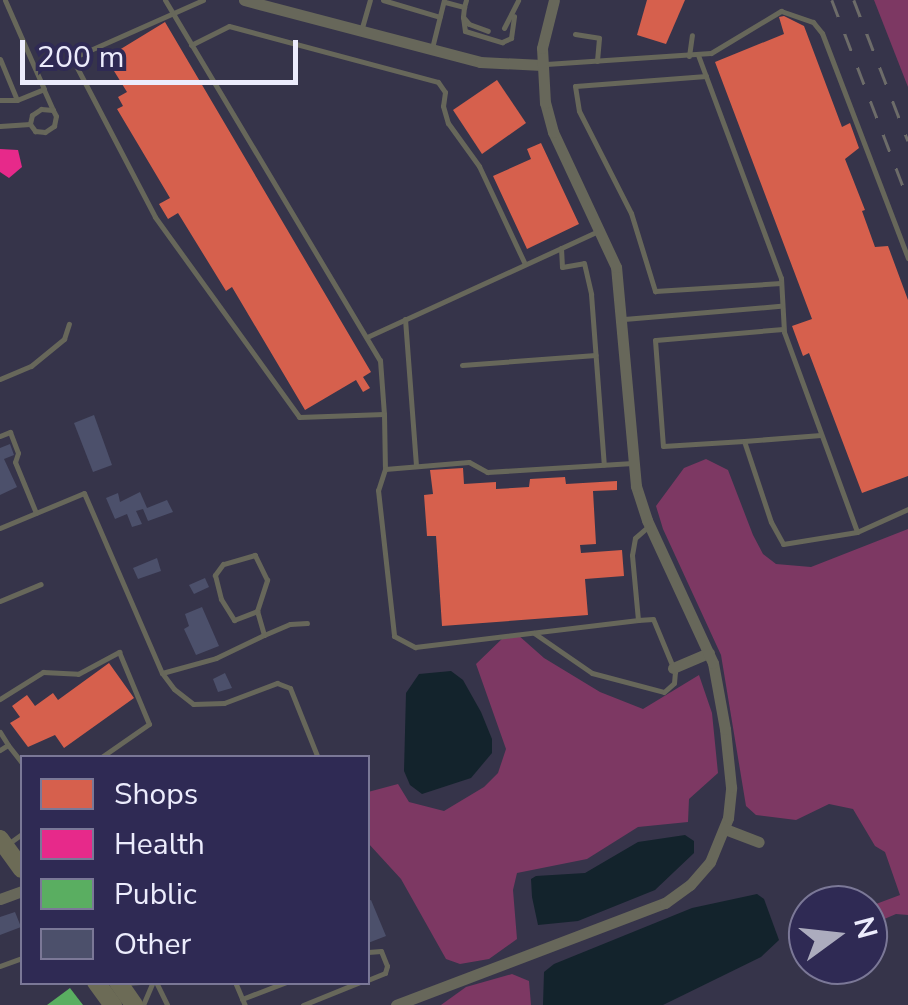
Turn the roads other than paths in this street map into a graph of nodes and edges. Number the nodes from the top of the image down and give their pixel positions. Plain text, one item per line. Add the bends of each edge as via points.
1 (5, 0) edge
2 (165, 0) edge
3 (203, 0) edge
4 (244, 0) edge
5 (370, 0) edge
6 (383, 0) edge
7 (518, 0) edge
8 (554, 0) edge
9 (444, 1) edge
10 (465, 4) edge
11 (759, 6) dead end
12 (171, 14) junction
13 (514, 16) junction
14 (768, 16) junction
15 (440, 17) junction
16 (463, 18) junction
17 (504, 28) dead end
18 (488, 32) dead end
19 (361, 34) junction
20 (575, 34) dead end
21 (692, 35) dead end
22 (191, 45) junction
23 (431, 51) junction
24 (698, 55) junction
25 (690, 56) junction
26 (0, 60) edge
27 (596, 61) junction
28 (542, 65) junction
29 (706, 76) junction
30 (44, 88) junction
31 (0, 100) edge
32 (17, 100) junction
33 (52, 110) junction
34 (30, 124) junction
35 (0, 126) edge
36 (601, 229) junction
37 (561, 248) junction
38 (908, 258) edge
39 (525, 264) junction
40 (781, 283) junction
41 (780, 306) junction
42 (404, 319) junction
43 (623, 319) junction
44 (69, 324) dead end
45 (783, 329) junction
46 (367, 337) junction
47 (596, 354) junction
48 (462, 364) dead end
49 (0, 379) edge
50 (384, 414) junction
51 (820, 435) junction
52 (0, 436) edge
53 (744, 441) junction
54 (634, 463) junction
55 (604, 465) junction
56 (416, 467) junction
57 (384, 469) junction
58 (908, 509) edge
59 (36, 513) junction
60 (649, 526) junction
61 (0, 528) edge
62 (857, 532) junction
63 (42, 584) dead end
64 (0, 601) edge
65 (257, 612) junction
66 (638, 620) junction
67 (308, 623) dead end
68 (531, 631) junction
69 (264, 635) junction
70 (709, 654) junction
71 (673, 668) junction
72 (162, 673) junction
73 (0, 699) edge
74 (0, 732) edge
75 (8, 745) junction
76 (0, 750) edge
77 (104, 755) edge
78 (317, 755) edge
79 (20, 760) edge
80 (725, 829) junction
81 (2, 842) edge
82 (759, 842) dead end
83 (20, 865) edge
84 (370, 952) edge
85 (370, 979) edge
86 (280, 985) edge
87 (353, 985) edge
88 (244, 1002) edge
89 (303, 1005) edge
90 (396, 1005) edge

1 - 30 lane
2 - 12 lane
3 - 12 lane
4 - 19 street
5 - 19 lane
6 - 15 lane
7 - 13 lane
8 - 28 street
9 - 10 lane
9 - 15 lane
10 - 16 lane
11 - 14 lane
12 - 22 lane
12 - 50 lane via 72,58 155,218 299,418
13 - 16 lane via 511,38 502,42 465,32
13 - 17 lane
14 - 24 lane
14 - 38 lane via 788,11 822,33
15 - 23 lane
16 - 18 lane
19 - 23 street
20 - 27 lane via 599,38
21 - 25 lane
22 - 39 lane via 229,26 438,82 446,92 448,123 479,166
22 - 46 lane
23 - 28 street
24 - 25 lane
24 - 29 lane
25 - 27 lane
26 - 32 lane
27 - 28 lane
28 - 36 street via 553,132
29 - 40 lane
29 - 40 lane via 575,86 579,112 631,214 655,292
30 - 32 lane
30 - 33 lane
31 - 32 lane
33 - 34 lane via 36,110
33 - 34 lane via 51,129 38,132
34 - 35 lane
36 - 37 lane
36 - 43 street via 616,268
37 - 39 lane
37 - 47 lane via 562,267 584,264
39 - 42 lane
40 - 41 lane
41 - 43 lane
41 - 45 lane
42 - 46 lane
42 - 56 lane
43 - 54 street
44 - 49 lane via 64,339 43,356
45 - 51 lane
45 - 53 lane via 656,340 663,446
46 - 50 lane via 382,369
47 - 48 lane
47 - 55 lane
50 - 57 lane
51 - 53 lane
51 - 62 lane
52 - 59 lane via 10,432
53 - 62 lane via 778,540 790,545
54 - 55 lane
54 - 60 street
55 - 56 lane via 487,472 469,462
56 - 57 lane
57 - 68 lane via 378,490 394,636 415,647
58 - 62 lane
59 - 61 lane
59 - 72 lane via 84,493
60 - 66 lane via 634,538 632,555
60 - 70 street
63 - 64 lane
65 - 65 lane via 267,580 255,555 222,564 215,574 234,620
65 - 69 lane
66 - 68 lane
66 - 71 lane via 653,619
67 - 69 lane
68 - 71 lane via 592,673 655,690 670,690
69 - 72 lane
70 - 71 street
70 - 80 street via 731,788
72 - 78 lane via 192,704 224,703 277,683 290,688
73 - 77 lane via 43,672 78,674 119,652 150,724
74 - 75 lane
75 - 76 lane
75 - 79 lane
80 - 82 street
80 - 90 street via 704,870 666,903
81 - 83 main road
84 - 85 lane via 381,951 387,966
86 - 88 lane
87 - 89 lane

